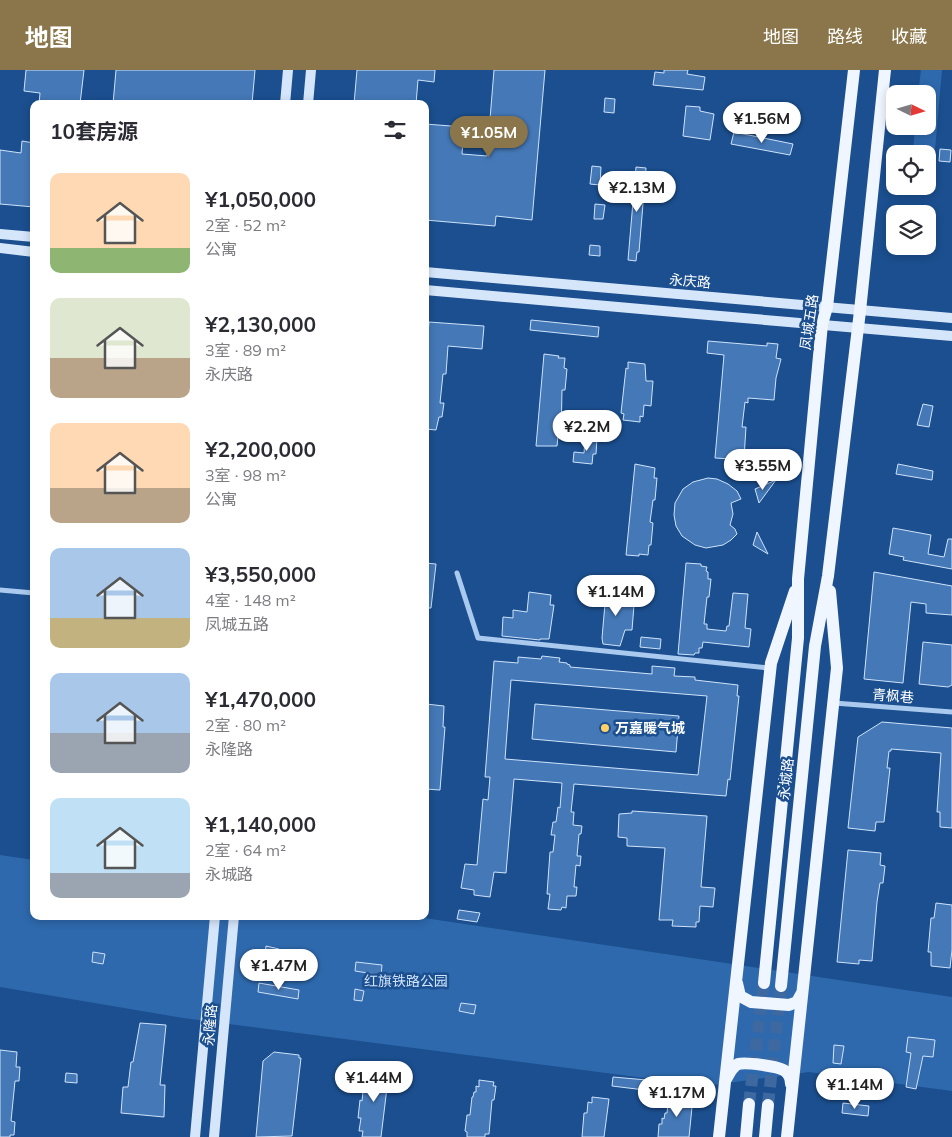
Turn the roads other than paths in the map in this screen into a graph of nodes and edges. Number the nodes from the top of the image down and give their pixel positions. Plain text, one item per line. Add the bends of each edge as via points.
1 (288, 70) edge
2 (311, 70) edge
3 (854, 70) edge
4 (885, 70) edge
5 (285, 100) edge
6 (308, 100) edge
7 (0, 234) edge
8 (30, 237) edge
9 (0, 248) edge
10 (30, 252) edge
11 (429, 272) edge
12 (429, 290) edge
13 (827, 307) junction
14 (860, 311) junction
15 (952, 318) edge
16 (822, 324) junction
17 (858, 328) junction
18 (952, 336) edge
19 (457, 573) dead end
20 (828, 576) junction
21 (798, 579) junction
22 (0, 590) edge
23 (30, 593) edge
24 (768, 668) dead end
25 (833, 703) junction
26 (952, 712) edge
27 (215, 920) edge
28 (234, 920) edge
29 (736, 978) junction
30 (764, 982) tunnel mouth
31 (781, 986) tunnel mouth
32 (802, 991) junction
33 (724, 1085) junction
34 (792, 1089) junction
35 (749, 1104) tunnel mouth
36 (768, 1105) tunnel mouth
37 (195, 1137) edge
38 (214, 1137) edge
39 (719, 1137) edge
40 (746, 1137) edge
41 (765, 1137) edge
42 (787, 1137) edge

1 - 5 street
2 - 6 street
3 - 13 main road, 凤城五路
4 - 14 main road
7 - 8 street
9 - 10 street
11 - 13 street, 永庆路
12 - 16 street
13 - 14 street, 永庆路
13 - 16 main road, 凤城五路
14 - 15 street, 永庆路
14 - 17 main road
16 - 17 street
16 - 21 main road, 凤城五路
17 - 18 street
17 - 20 main road
19 - 24 street via 478,638
20 - 25 main road via 837,668
20 - 31 main road, 永城路 via 815,646
21 - 29 main road via 771,663
21 - 30 main road, 永城路 via 798,638
22 - 23 street
25 - 26 street, 青枫巷
25 - 32 main road
27 - 37 street, 永隆路
28 - 38 street, 永隆路
29 - 32 main road via 740,996 751,1002 789,1006 797,1002
29 - 33 main road
32 - 34 main road
33 - 34 main road via 734,1067 747,1064 785,1071
33 - 39 main road
34 - 42 main road
35 - 40 main road
36 - 41 main road

